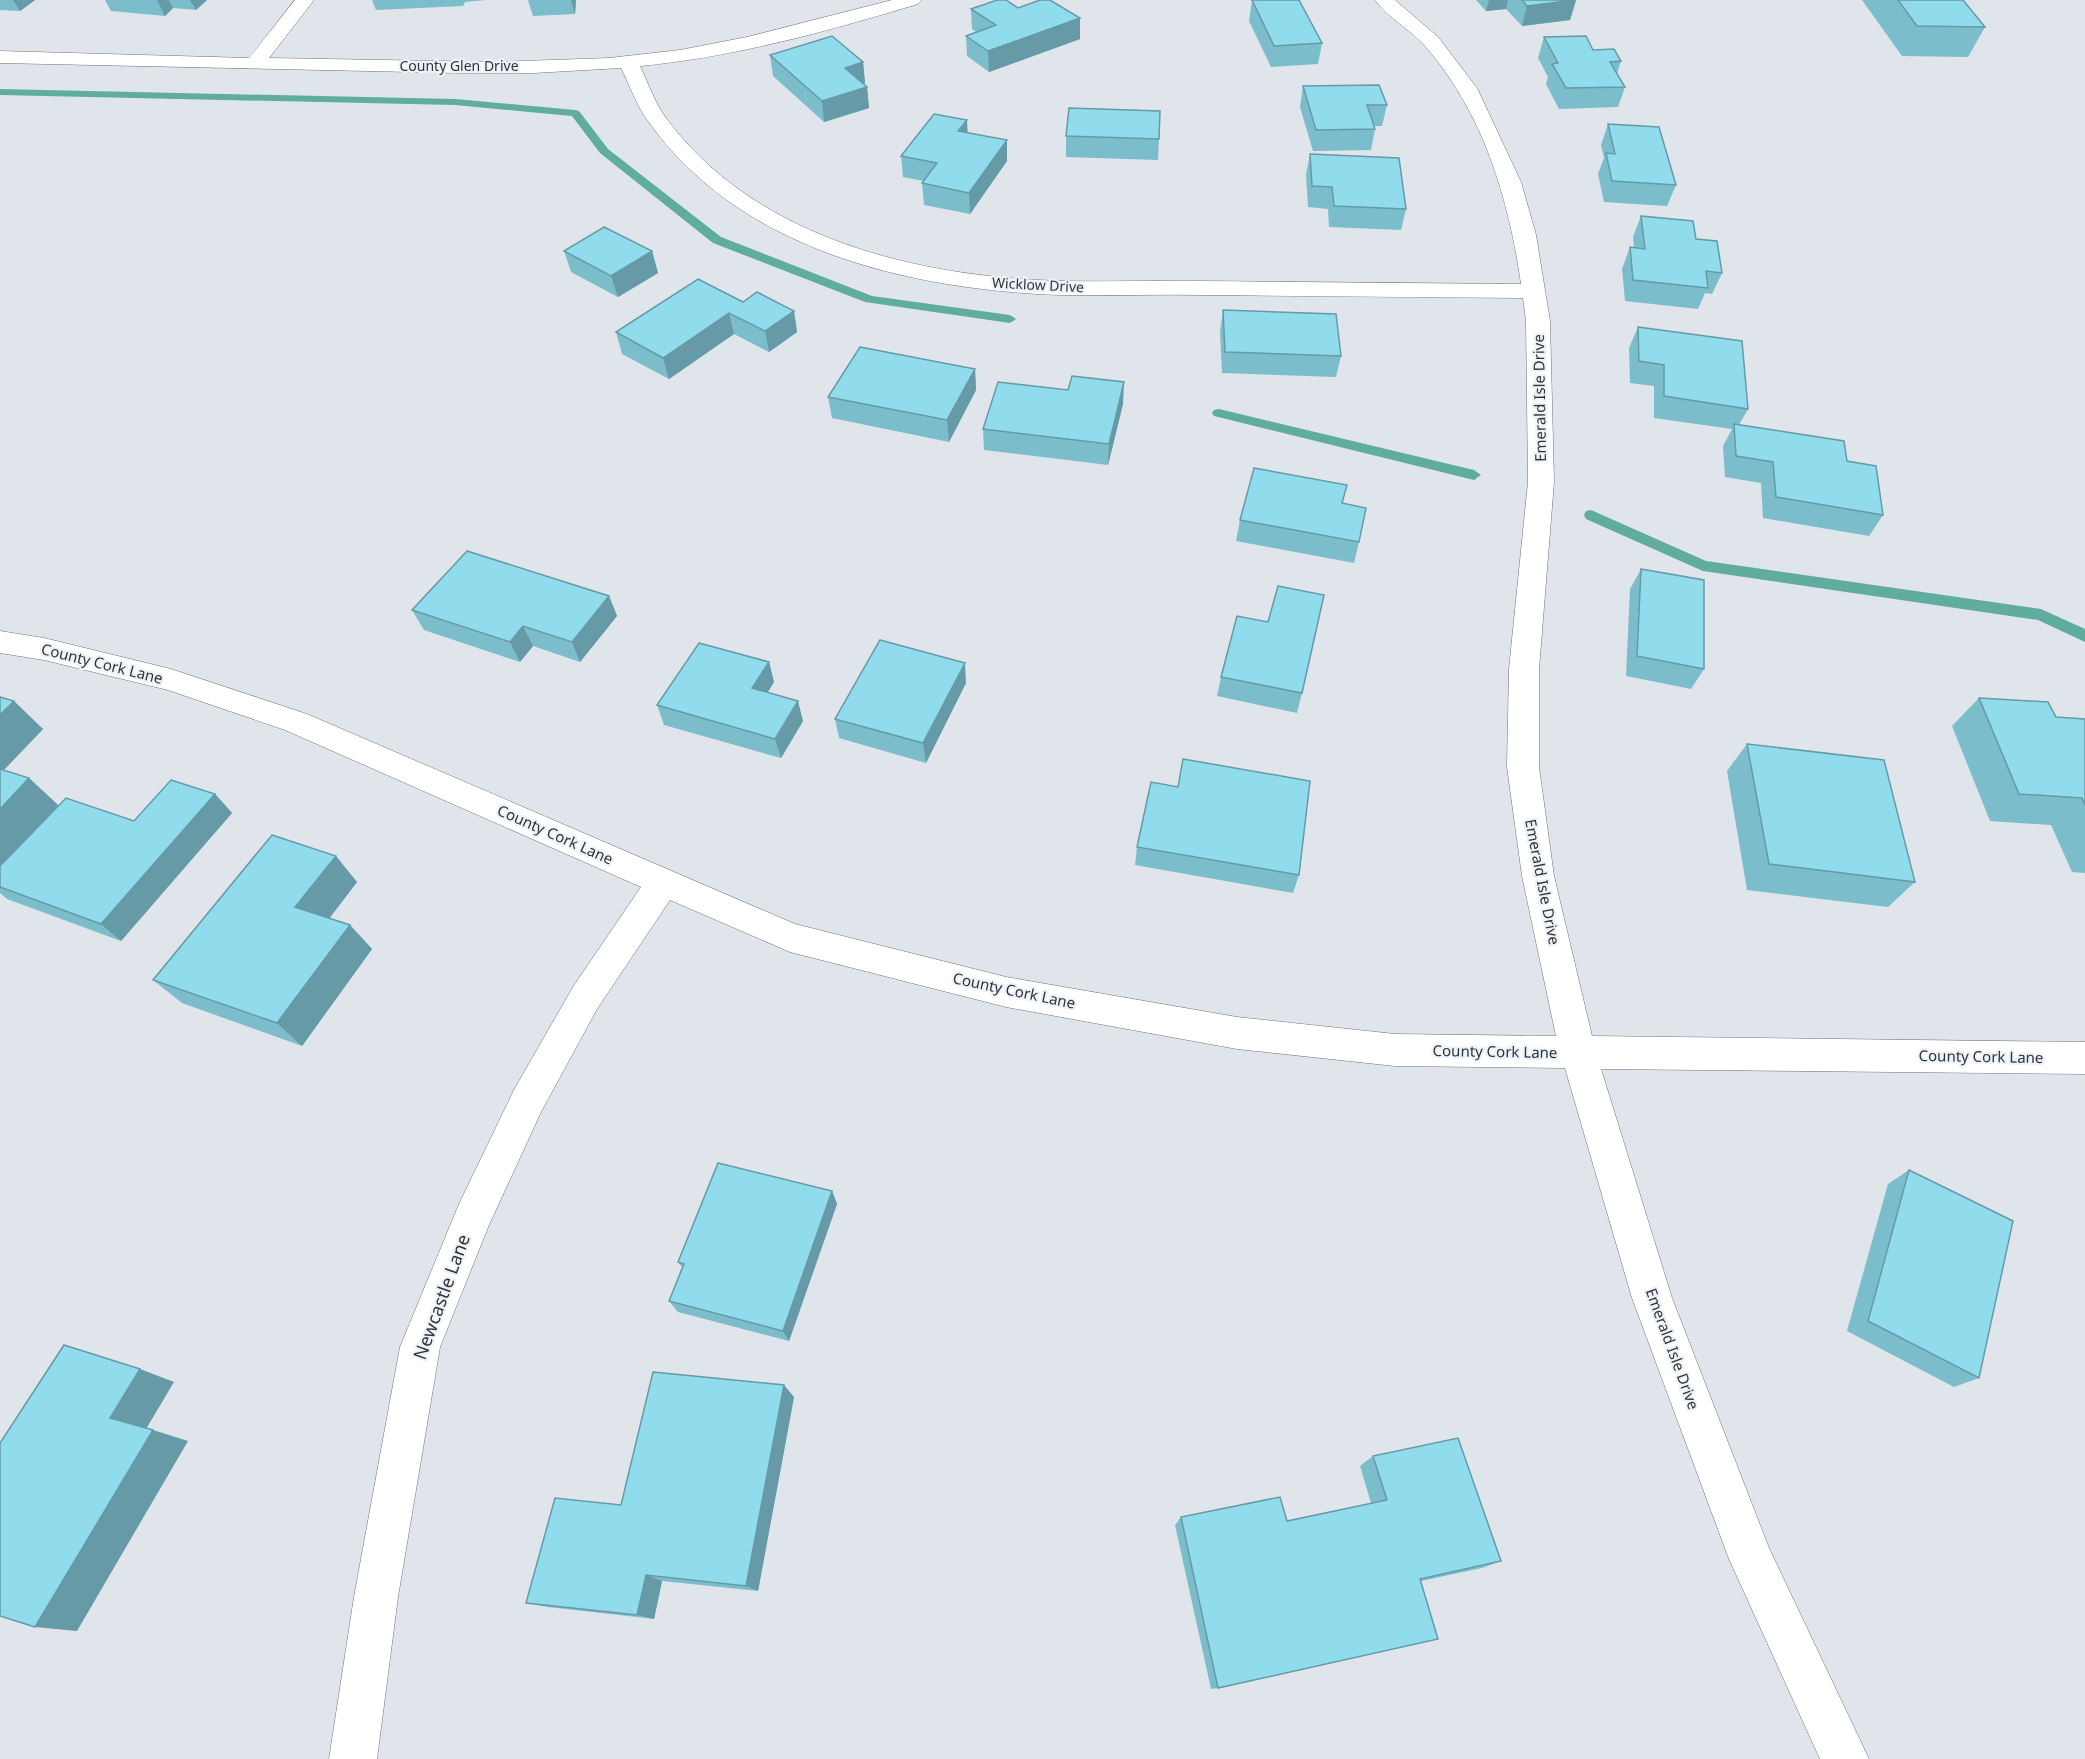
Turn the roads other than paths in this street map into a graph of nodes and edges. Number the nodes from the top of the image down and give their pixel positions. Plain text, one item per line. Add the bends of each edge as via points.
1 (305, 0) edge
2 (912, 0) edge
3 (1383, 0) edge
4 (0, 57) edge
5 (628, 62) junction
6 (255, 63) junction
7 (1535, 291) junction
8 (0, 642) edge
9 (663, 882) junction
10 (1578, 1053) junction
11 (2085, 1058) edge
12 (353, 1759) edge
13 (1845, 1759) edge

1 - 6 street
2 - 5 street, County Glen Drive via 731,46
3 - 7 street, Emerald Isle Drive via 1431,41 1467,88 1510,182
4 - 6 street, County Glen Drive
5 - 6 street, County Glen Drive via 483,68
5 - 7 street, Wicklow Drive via 642,95 669,138 722,189 793,232 880,262 928,273 1034,286
7 - 10 street, Emerald Isle Drive via 1541,482 1524,669 1523,767 1538,876
8 - 9 street, County Cork Lane via 171,680 296,722
9 - 10 street, County Cork Lane via 790,937 1006,992 1237,1033 1395,1050
9 - 12 street, Newcastle Lane via 585,998 528,1100 472,1217 420,1347 376,1597
10 - 11 street, County Cork Lane
10 - 13 street, Emerald Isle Drive via 1652,1298 1751,1559

